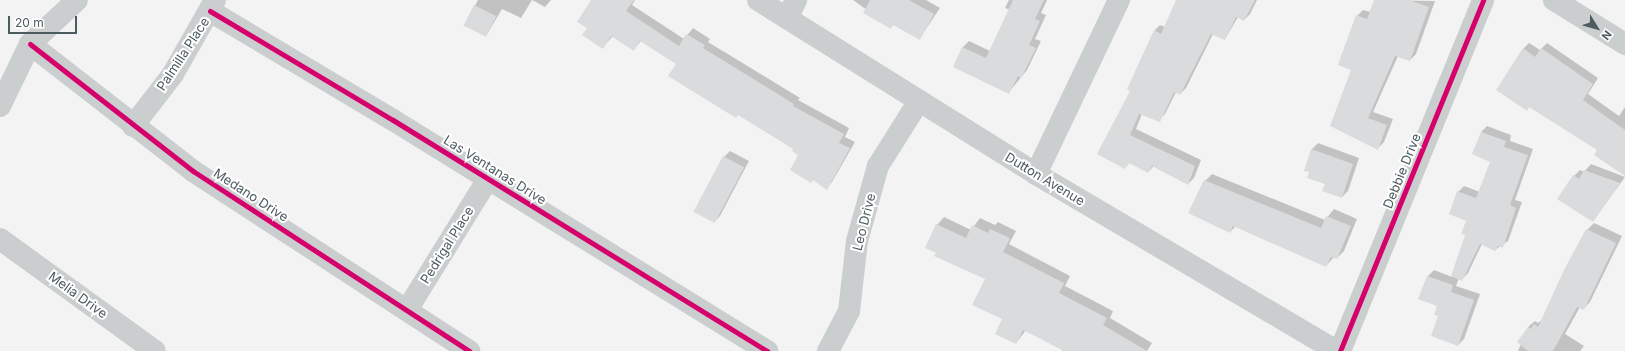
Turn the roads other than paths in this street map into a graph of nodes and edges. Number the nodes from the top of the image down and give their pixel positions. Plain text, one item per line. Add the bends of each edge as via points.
1 (77, 0) edge
2 (758, 0) edge
3 (1119, 0) edge
4 (1483, 0) edge
5 (1554, 0) edge
6 (213, 6) edge
7 (791, 9) edge
8 (30, 44) junction
9 (1625, 44) edge
10 (920, 101) junction
11 (0, 106) edge
12 (133, 126) junction
13 (1036, 174) junction
14 (488, 179) junction
15 (0, 239) edge
16 (406, 310) junction
17 (155, 351) edge
18 (469, 351) edge
19 (767, 351) edge
20 (828, 351) edge
21 (1336, 351) edge
22 (1340, 351) edge

1 - 8 street
2 - 7 main road, Dutton Avenue
3 - 13 street
4 - 22 street, Debbie Drive
5 - 9 street
6 - 12 street, Palmilla Place via 173,74
6 - 14 street, Las Ventanas Drive
7 - 10 main road, Dutton Avenue
8 - 11 street
8 - 12 street, Medano Drive
10 - 13 main road, Dutton Avenue
10 - 20 street, Leo Drive via 878,166 857,241 849,311
12 - 16 street, Medano Drive via 193,170
13 - 21 main road, Dutton Avenue
14 - 16 street, Pedrigal Place
14 - 19 street, Las Ventanas Drive
15 - 17 street, Melia Drive
16 - 18 street, Medano Drive

